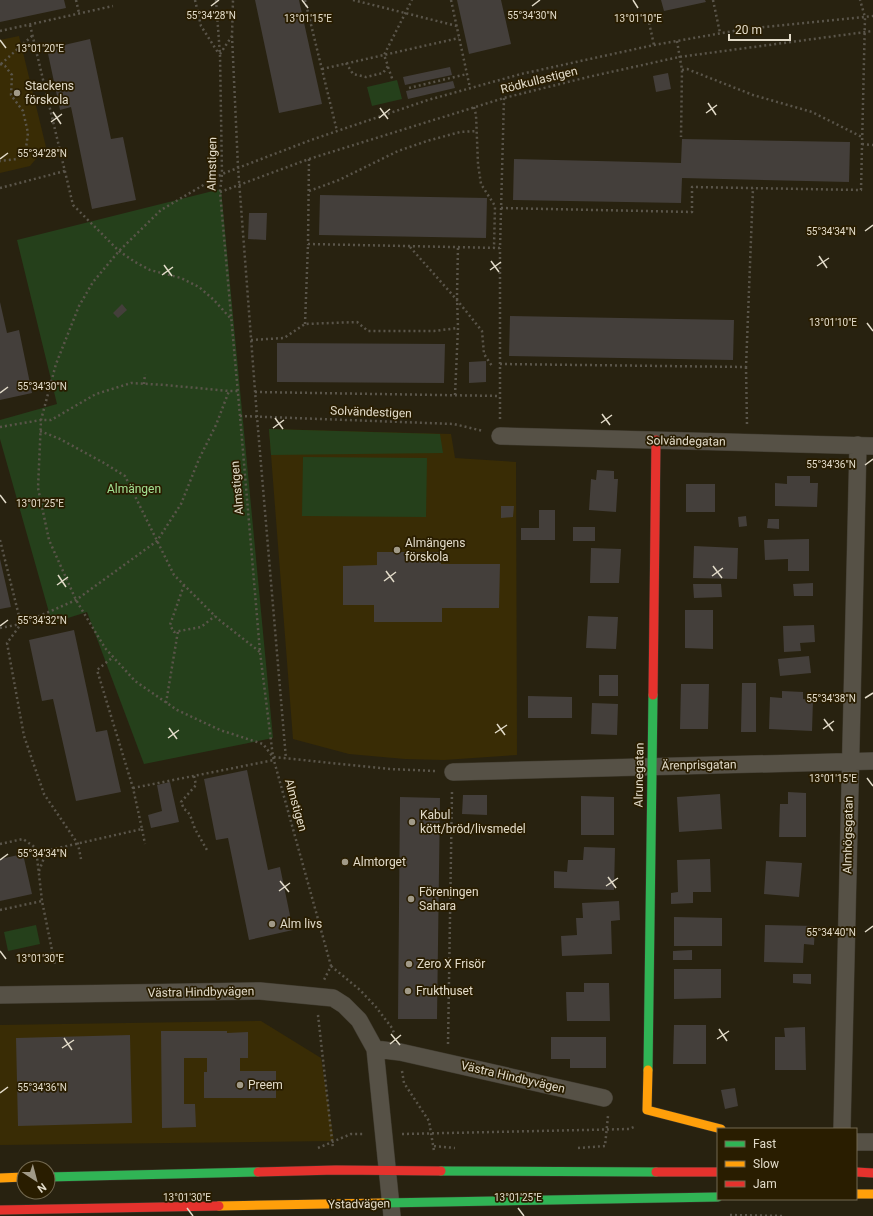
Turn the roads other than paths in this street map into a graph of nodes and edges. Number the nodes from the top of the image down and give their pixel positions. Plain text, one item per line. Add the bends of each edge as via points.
1 (500, 436) road end
2 (656, 440) junction
3 (865, 445) edge
4 (873, 761) edge
5 (850, 762) junction
6 (651, 766) junction
7 (453, 772) road end
8 (0, 995) edge
9 (376, 1049) junction
10 (604, 1098) dead end
11 (717, 1128) edge
12 (842, 1128) edge
13 (857, 1142) edge
14 (873, 1142) edge
15 (388, 1170) junction
16 (717, 1172) edge
17 (857, 1172) edge
18 (873, 1172) edge
19 (16, 1177) edge
20 (56, 1177) edge
21 (0, 1178) edge
22 (857, 1194) edge
23 (873, 1194) edge
24 (717, 1197) edge
25 (0, 1210) edge
26 (392, 1210) edge

1 - 2 street, Solvändegatan
2 - 3 street, Solvändegatan
2 - 6 main road, Alrunegatan
3 - 5 street, Almhögsgatan
4 - 5 street, Ärenprisgatan
5 - 6 street, Ärenprisgatan
5 - 12 street, Almhögsgatan
6 - 7 street, Ärenprisgatan
6 - 11 main road, Alrunegatan via 647,1110
8 - 9 street, Västra Hindbyvägen via 260,992 332,998 344,1005 359,1020
9 - 10 street, Västra Hindbyvägen via 448,1062
9 - 15 street, Västra Hindbyvägen
13 - 14 street
15 - 16 main road
15 - 20 main road
15 - 26 street, Västra Hindbyvägen
17 - 18 main road
19 - 21 main road
22 - 23 main road
24 - 26 main road, Ystadvägen
25 - 26 main road, Ystadvägen

